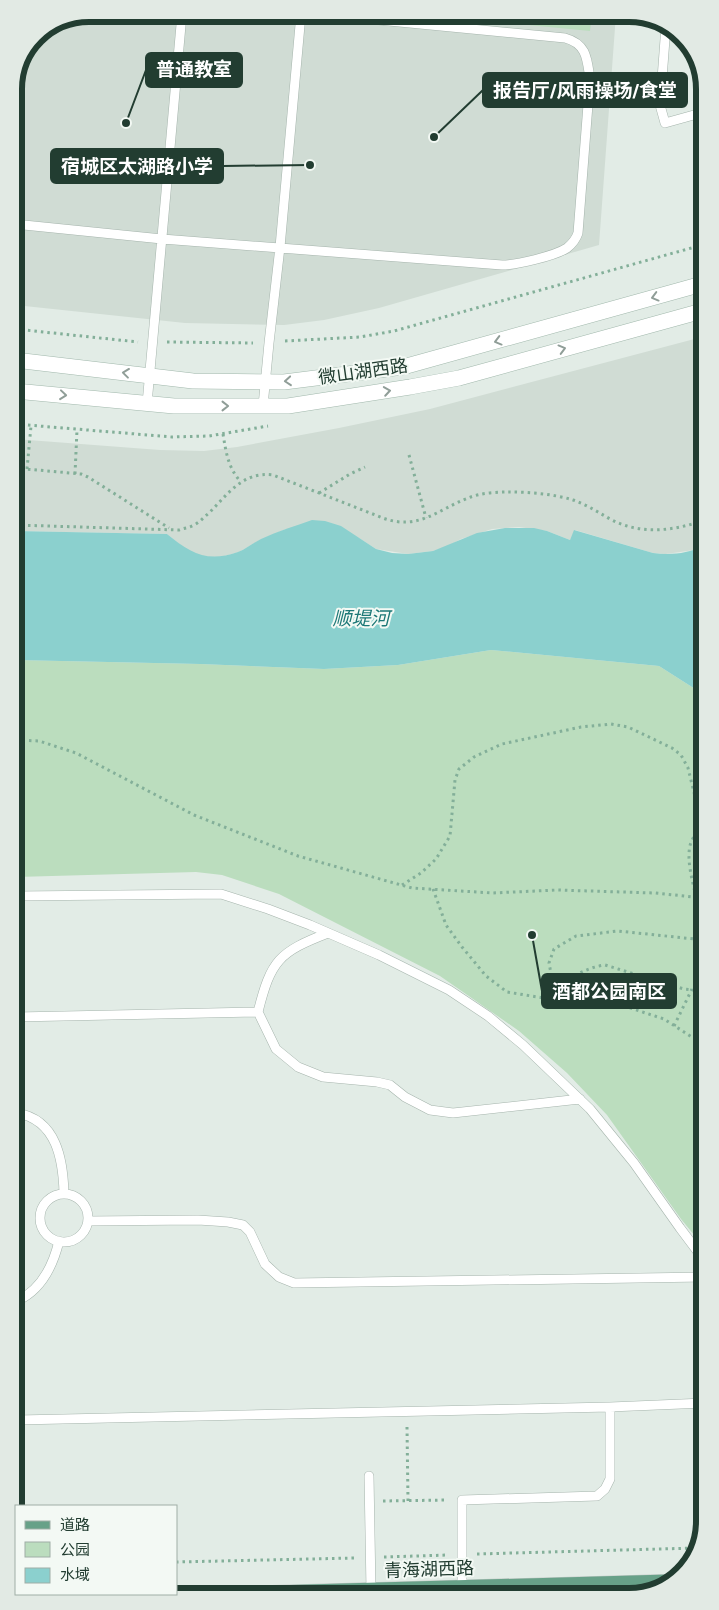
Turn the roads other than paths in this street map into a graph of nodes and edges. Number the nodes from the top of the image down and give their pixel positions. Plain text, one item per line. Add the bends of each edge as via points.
1 (181, 23) edge
2 (300, 23) edge
3 (439, 23) edge
4 (665, 33) edge
5 (696, 114) edge
6 (23, 225) edge
7 (162, 238) junction
8 (280, 247) junction
9 (696, 286) edge
10 (696, 313) edge
11 (23, 361) edge
12 (150, 376) junction
13 (265, 382) junction
14 (23, 391) edge
15 (147, 404) junction
16 (263, 406) junction
17 (23, 896) edge
18 (328, 932) junction
19 (258, 1012) junction
20 (23, 1017) edge
21 (580, 1099) junction
22 (23, 1114) edge
23 (64, 1194) junction
24 (88, 1221) junction
25 (59, 1241) junction
26 (696, 1249) edge
27 (696, 1277) edge
28 (23, 1298) edge
29 (696, 1403) edge
30 (610, 1407) junction
31 (23, 1420) edge
32 (369, 1476) dead end
33 (656, 1582) edge
34 (462, 1587) junction
35 (371, 1588) edge
36 (442, 1588) edge

1 - 7 lane
2 - 8 lane
3 - 8 lane via 565,38 582,46 590,79 576,238 560,251 511,265
4 - 5 lane via 660,105 665,123
6 - 7 lane
7 - 8 lane
7 - 12 lane
8 - 13 lane
9 -> 13 street, 微山湖西路 via 403,367
16 -> 10 street, 微山湖西路 via 288,406 459,378
12 -> 11 street, 微山湖西路
12 - 13 street, 微山湖西路
12 - 15 lane
13 - 16 lane
14 -> 15 street, 微山湖西路
15 -> 16 street, 微山湖西路
17 - 18 lane via 221,894
18 - 19 lane via 287,952 275,965
18 - 21 lane via 449,990 509,1033
19 - 20 lane
19 - 21 lane via 276,1049 298,1067 323,1077 390,1085 430,1110 453,1114
21 - 26 lane via 634,1163
22 - 23 lane via 43,1125 55,1143 63,1168
23 - 24 lane via 72,1195 85,1205
23 - 25 lane via 49,1199 40,1212 42,1227 52,1239
24 - 25 lane via 81,1235 67,1242
24 - 27 lane via 198,1220 243,1225 250,1232 265,1264 279,1277 294,1283
25 - 28 lane via 49,1270 40,1284
29 - 30 lane
30 - 31 lane
30 - 34 lane via 610,1479 597,1496 462,1500
32 - 35 lane
33 - 34 main road, 青海湖西路
34 - 36 main road, 青海湖西路

